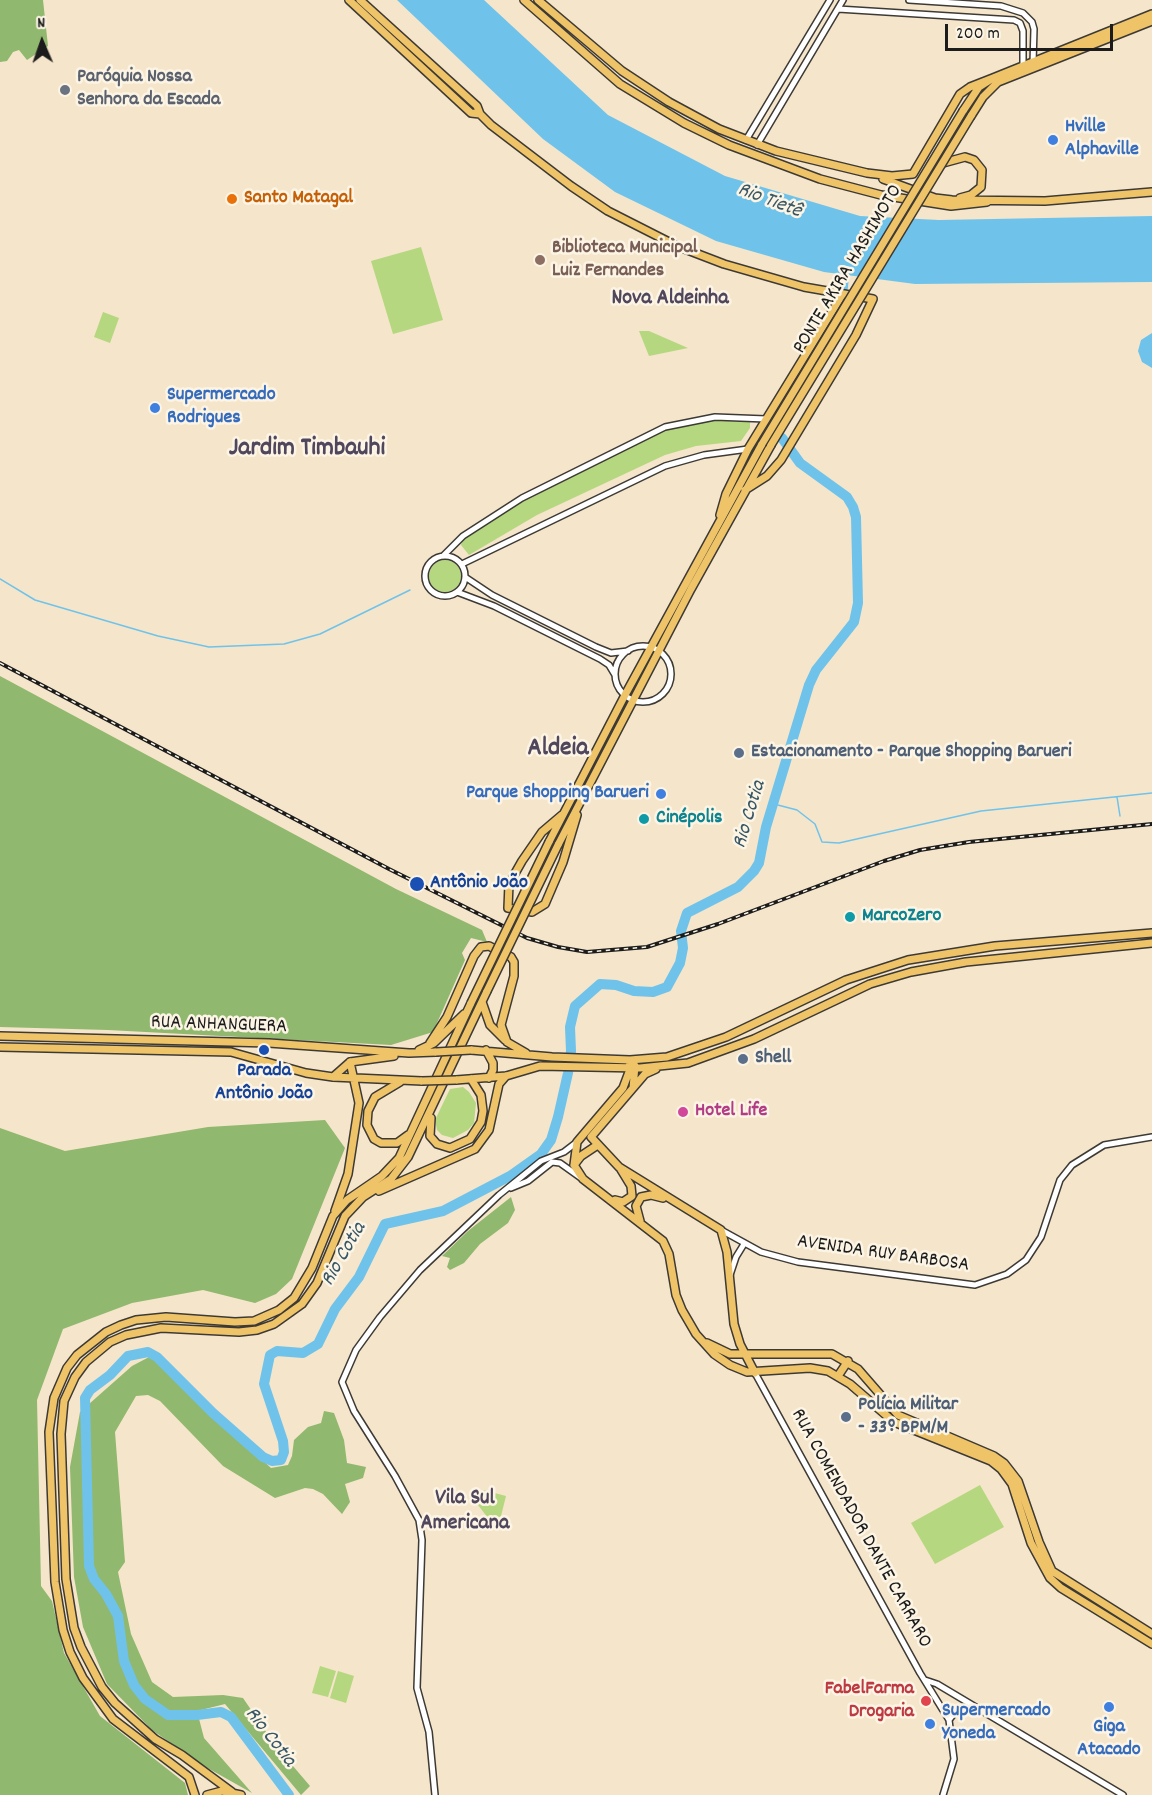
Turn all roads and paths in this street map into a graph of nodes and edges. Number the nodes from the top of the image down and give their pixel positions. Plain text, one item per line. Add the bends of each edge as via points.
1 (349, 0) edge
2 (360, 0) edge
3 (524, 0) edge
4 (538, 0) edge
5 (830, 0) edge
6 (843, 0) edge
7 (909, 0) edge
8 (942, 2) junction
9 (838, 9) junction
10 (941, 14) junction
11 (1152, 14) edge
12 (1152, 21) edge
13 (1033, 64) junction
14 (617, 67) junction
15 (1023, 68) junction
16 (609, 76) junction
17 (993, 78) junction
18 (480, 114) junction
19 (719, 129) junction
20 (714, 138) junction
21 (746, 141) junction
22 (757, 145) junction
23 (943, 164) junction
24 (861, 172) junction
25 (895, 183) junction
26 (855, 188) junction
27 (1152, 192) edge
28 (952, 200) junction
29 (987, 202) junction
30 (827, 292) junction
31 (842, 295) junction
32 (834, 308) junction
33 (766, 419) junction
34 (748, 449) junction
35 (745, 490) junction
36 (719, 523) junction
37 (454, 543) junction
38 (443, 556) junction
39 (456, 558) junction
40 (462, 564) junction
41 (465, 577) junction
42 (457, 592) junction
43 (650, 648) junction
44 (628, 651) junction
45 (660, 652) junction
46 (615, 675) junction
47 (625, 695) junction
48 (634, 700) junction
49 (581, 801) junction
50 (562, 815) junction
51 (1152, 933) edge
52 (1152, 943) edge
53 (482, 1001) junction
54 (470, 1006) junction
55 (0, 1036) edge
56 (507, 1042) junction
57 (0, 1047) edge
58 (427, 1047) junction
59 (486, 1050) junction
60 (409, 1053) junction
61 (531, 1055) junction
62 (633, 1060) junction
63 (350, 1062) junction
64 (661, 1067) junction
65 (632, 1068) junction
66 (506, 1076) junction
67 (333, 1077) junction
68 (352, 1078) junction
69 (489, 1078) junction
70 (471, 1079) junction
71 (401, 1082) junction
72 (633, 1088) junction
73 (434, 1107) junction
74 (412, 1131) junction
75 (1152, 1137) edge
76 (577, 1142) junction
77 (594, 1147) junction
78 (574, 1165) junction
79 (620, 1167) junction
80 (583, 1179) junction
81 (509, 1188) junction
82 (600, 1191) junction
83 (363, 1197) junction
84 (671, 1200) junction
85 (333, 1216) junction
86 (641, 1222) junction
87 (721, 1230) junction
88 (744, 1244) junction
89 (729, 1279) junction
90 (701, 1339) junction
91 (746, 1353) junction
92 (848, 1361) junction
93 (861, 1371) junction
94 (755, 1373) junction
95 (838, 1376) junction
96 (850, 1384) junction
97 (1050, 1573) junction
98 (1152, 1634) edge
99 (1152, 1644) edge
100 (925, 1680) junction
101 (972, 1706) junction
102 (949, 1720) junction
103 (232, 1792) junction
104 (195, 1795) edge
105 (207, 1795) edge
106 (241, 1795) edge
107 (435, 1795) edge
108 (943, 1795) edge
109 (1123, 1795) edge

1 - 18 main road via 471,113
2 - 18 main road via 477,105
3 - 16 main road
4 - 14 main road
5 - 21 street
6 - 9 street
7 - 8 street
8 - 10 street
8 - 13 street via 1001,6 1023,13 1034,30
9 - 10 street
9 - 22 street
10 - 15 street via 1020,22
11 - 13 main road
12 - 13 main road
13 - 15 main road
14 - 16 main road
14 - 19 main road
15 - 17 main road
15 - 23 main road, PONTE AKIRA HASHIMOTO, bridge via 991,87
16 - 20 main road via 652,105
17 - 24 main road via 960,94 913,174 892,177
17 - 36 main road, PONTE AKIRA HASHIMOTO, bridge via 979,87 963,111 762,444
18 - 30 main road via 571,186 640,228 724,264
19 - 20 main road
19 - 21 main road
20 - 26 main road via 820,179
21 - 22 main road
22 - 24 main road
23 - 28 main road via 965,157 974,160 982,170 977,191
23 - 35 main road, PONTE AKIRA HASHIMOTO, bridge
24 - 25 main road
25 - 26 main road via 893,191 886,193
25 - 28 main road
26 - 29 main road via 951,206
27 - 29 main road
28 - 29 main road
30 - 31 main road
30 - 32 main road
31 - 32 main road
31 - 35 main road via 873,298 862,324 781,460 767,477
32 - 33 main road
33 - 34 main road
33 - 37 street via 715,417 665,427 537,490
34 - 36 main road via 723,502
34 - 40 street via 665,466
35 - 45 main road, PONTE AKIRA HASHIMOTO
36 - 43 main road
37 - 38 street
37 - 39 street
38 - 39 street
38 - 42 street via 427,566 426,584 439,596
39 - 40 street
40 - 41 street
41 - 42 street
41 - 44 street via 492,595 596,647 611,653
42 - 46 street via 600,658
43 - 44 street
43 - 45 street
43 - 47 main road
44 - 46 street via 620,659
45 - 48 main road, PONTE AKIRA HASHIMOTO
45 - 48 street via 669,667 668,684 652,700
46 - 47 street
47 - 48 street
47 - 50 main road
48 - 49 main road, PONTE AKIRA HASHIMOTO
49 - 50 main road via 545,904 532,912 508,908 509,884 522,861 543,832
49 - 53 main road, bridge
50 - 54 main road, bridge
51 - 62 main road, RUA ANHANGUERA via 995,946 908,960 846,980 696,1048 667,1057
52 - 64 main road via 966,962 911,972 870,984 714,1055
53 - 56 main road via 490,1025
53 - 73 main road
54 - 58 main road via 441,1038
54 - 74 main road
55 - 60 main road, RUA ANHANGUERA via 270,1043
56 - 58 main road via 502,1017 514,962 512,957 489,946 481,947 474,956 447,1017
56 - 61 main road
57 - 67 main road, RUA ANHANGUERA via 231,1052
58 - 60 main road
59 - 60 main road, RUA ANHANGUERA, bridge
59 - 61 main road, RUA ANHANGUERA
59 - 69 main road via 493,1063
60 - 63 main road
61 - 62 main road, RUA ANHANGUERA
62 - 65 main road
63 - 67 main road
63 - 68 main road
64 - 65 main road, RUA ANHANGUERA
64 - 72 main road via 645,1074
65 - 66 main road, RUA ANHANGUERA via 540,1066
65 - 72 main road
65 - 76 main road via 623,1088
66 - 69 main road, RUA ANHANGUERA
66 - 83 main road via 499,1084 489,1130 474,1149 424,1174
67 - 68 main road, RUA ANHANGUERA
68 - 71 main road, RUA ANHANGUERA
68 - 85 main road via 359,1094 358,1109 348,1174
69 - 70 main road, RUA ANHANGUERA
70 - 71 main road, RUA ANHANGUERA, bridge
70 - 73 main road via 481,1095 483,1111 470,1139 457,1147 437,1144 429,1129
71 - 74 main road via 375,1097 367,1125 374,1139 381,1143 397,1143
72 - 77 main road via 591,1137
73 - 83 main road via 401,1168
74 - 85 main road via 392,1167 352,1195
75 - 88 street, AVENIDA RUY BARBOSA via 1104,1145 1072,1165 1060,1180 1041,1237 1026,1260 986,1283 975,1285 806,1263
76 - 77 main road, AVENIDA RUY BARBOSA
76 - 78 main road
76 - 81 street via 541,1161
77 - 78 main road
77 - 79 main road, AVENIDA RUY BARBOSA
78 - 80 main road
79 - 82 main road via 632,1196 623,1202
79 - 84 main road, AVENIDA RUY BARBOSA
80 - 81 street via 552,1162 528,1181
80 - 82 main road
81 - 107 street via 403,1288 356,1350 342,1382 354,1411 419,1520 422,1540 417,1688 429,1732
82 - 86 main road
83 - 103 main road via 339,1225 309,1296 288,1316 257,1330 161,1328 126,1335 110,1342 86,1362 64,1401 61,1434 66,1579 81,1647 102,1687 132,1719
84 - 86 main road via 641,1197 636,1206
84 - 87 main road, AVENIDA RUY BARBOSA
85 - 104 main road via 303,1284 279,1310 254,1321 166,1317 122,1325 106,1332 77,1355 54,1398 49,1432 55,1571 66,1641 83,1678 113,1719 189,1777
86 - 90 main road via 667,1247 676,1295
87 - 88 street, AVENIDA RUY BARBOSA
87 - 89 main road, RUA COMENDADOR DANTE CARRARO via 726,1241
88 - 89 street
89 - 91 main road, RUA COMENDADOR DANTE CARRARO via 734,1324
90 - 91 main road via 721,1351
90 - 94 main road via 729,1365
91 - 92 main road via 832,1354
91 - 94 main road, RUA COMENDADOR DANTE CARRARO
92 - 93 main road
92 - 95 main road
93 - 96 main road
93 - 97 main road via 898,1415 981,1449 1004,1463 1018,1481
94 - 95 main road via 810,1368
94 - 100 street, RUA COMENDADOR DANTE CARRARO
95 - 96 main road
96 - 97 main road via 894,1422 966,1449 1001,1469 1012,1484 1031,1543
97 - 98 main road
97 - 99 main road via 1061,1588
100 - 101 street
100 - 102 street, RUA COMENDADOR DANTE CARRARO
101 - 102 street via 961,1708
101 - 109 street
102 - 108 street, RUA COMENDADOR DANTE CARRARO via 954,1759
103 - 105 main road
103 - 106 main road

